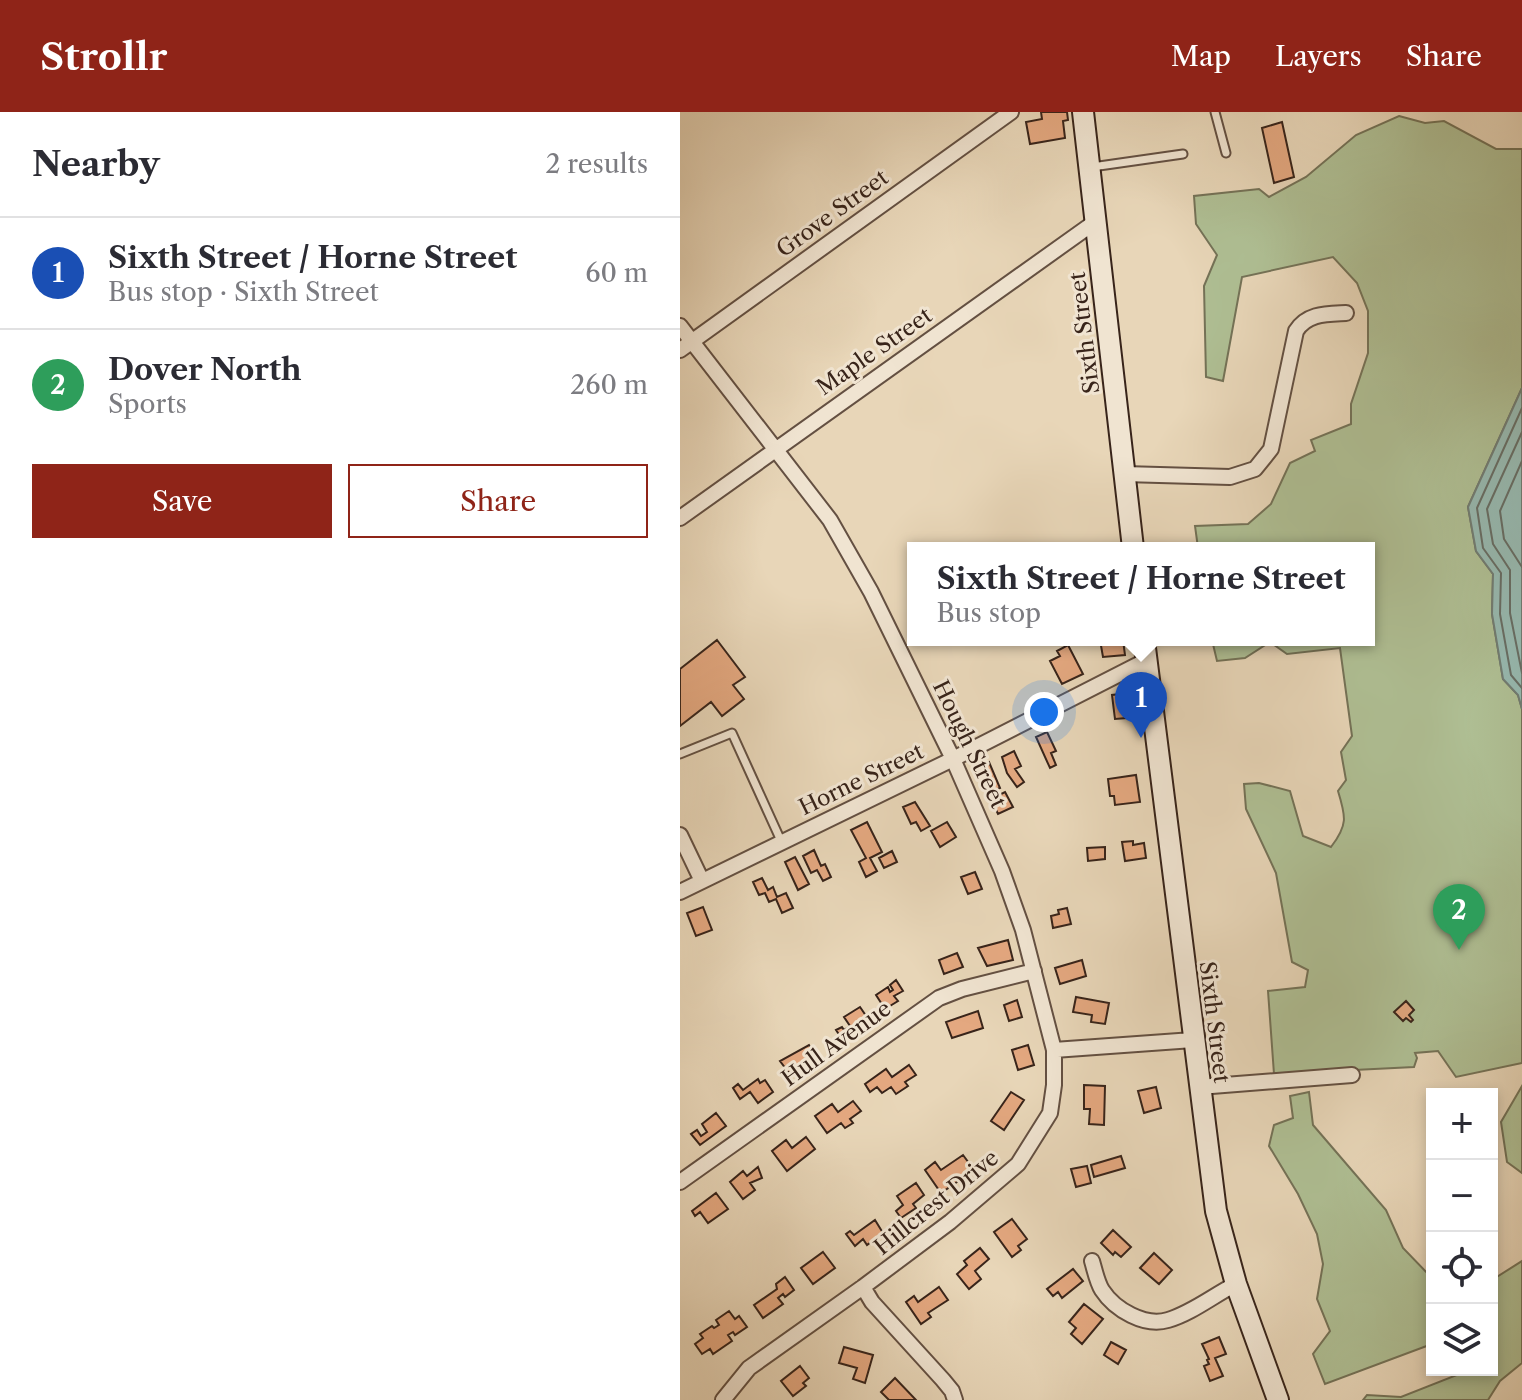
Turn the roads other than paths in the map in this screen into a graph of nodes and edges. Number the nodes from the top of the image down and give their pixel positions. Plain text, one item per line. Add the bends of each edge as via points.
1 (1011, 112) edge
2 (1083, 112) edge
3 (1215, 112) edge
4 (1226, 153) dead end
5 (1183, 154) dead end
6 (1089, 167) junction
7 (1095, 222) junction
8 (1346, 313) dead end
9 (680, 326) edge
10 (686, 346) edge
11 (776, 448) junction
12 (1124, 474) junction
13 (680, 518) edge
14 (1132, 542) edge
15 (1146, 650) edge
16 (680, 754) edge
17 (953, 759) junction
18 (680, 835) edge
19 (782, 843) junction
20 (702, 881) junction
21 (680, 892) edge
22 (1034, 971) junction
23 (1193, 1040) junction
24 (1054, 1050) junction
25 (1352, 1075) dead end
26 (1199, 1087) junction
27 (680, 1182) edge
28 (1092, 1261) dead end
29 (1236, 1284) junction
30 (863, 1287) junction
31 (723, 1400) edge
32 (955, 1400) edge
33 (1278, 1400) edge

1 - 10 street, Grove Street
2 - 6 main road, Sixth Street
3 - 4 lane
5 - 6 lane
6 - 7 main road, Sixth Street
7 - 11 street, Maple Street
7 - 12 main road, Sixth Street
8 - 12 street via 1320,314 1296,331 1271,449 1255,469 1230,477
9 - 10 street, Hough Street
10 - 11 street, Hough Street
11 - 13 street, Maple Street
11 - 17 street, Hough Street via 849,550
12 - 14 main road, Sixth Street
15 - 17 street, Horne Street
15 - 23 main road, Sixth Street
16 - 19 lane via 732,733
17 - 19 street, Horne Street
17 - 22 street, Hough Street via 1002,871
18 - 20 street
19 - 20 street, Horne Street
20 - 21 street, Horne Street
22 - 24 street, Hough Street
22 - 27 street, Hull Avenue via 939,998
23 - 24 street
23 - 26 main road, Sixth Street
24 - 30 street, Hillcrest Drive via 1050,1113 1018,1164
25 - 26 street
26 - 29 main road, Sixth Street via 1216,1211
28 - 29 street via 1109,1299 1147,1320 1177,1316
29 - 33 main road, Sixth Street
30 - 31 street, Hillcrest Drive via 749,1368
30 - 32 street

